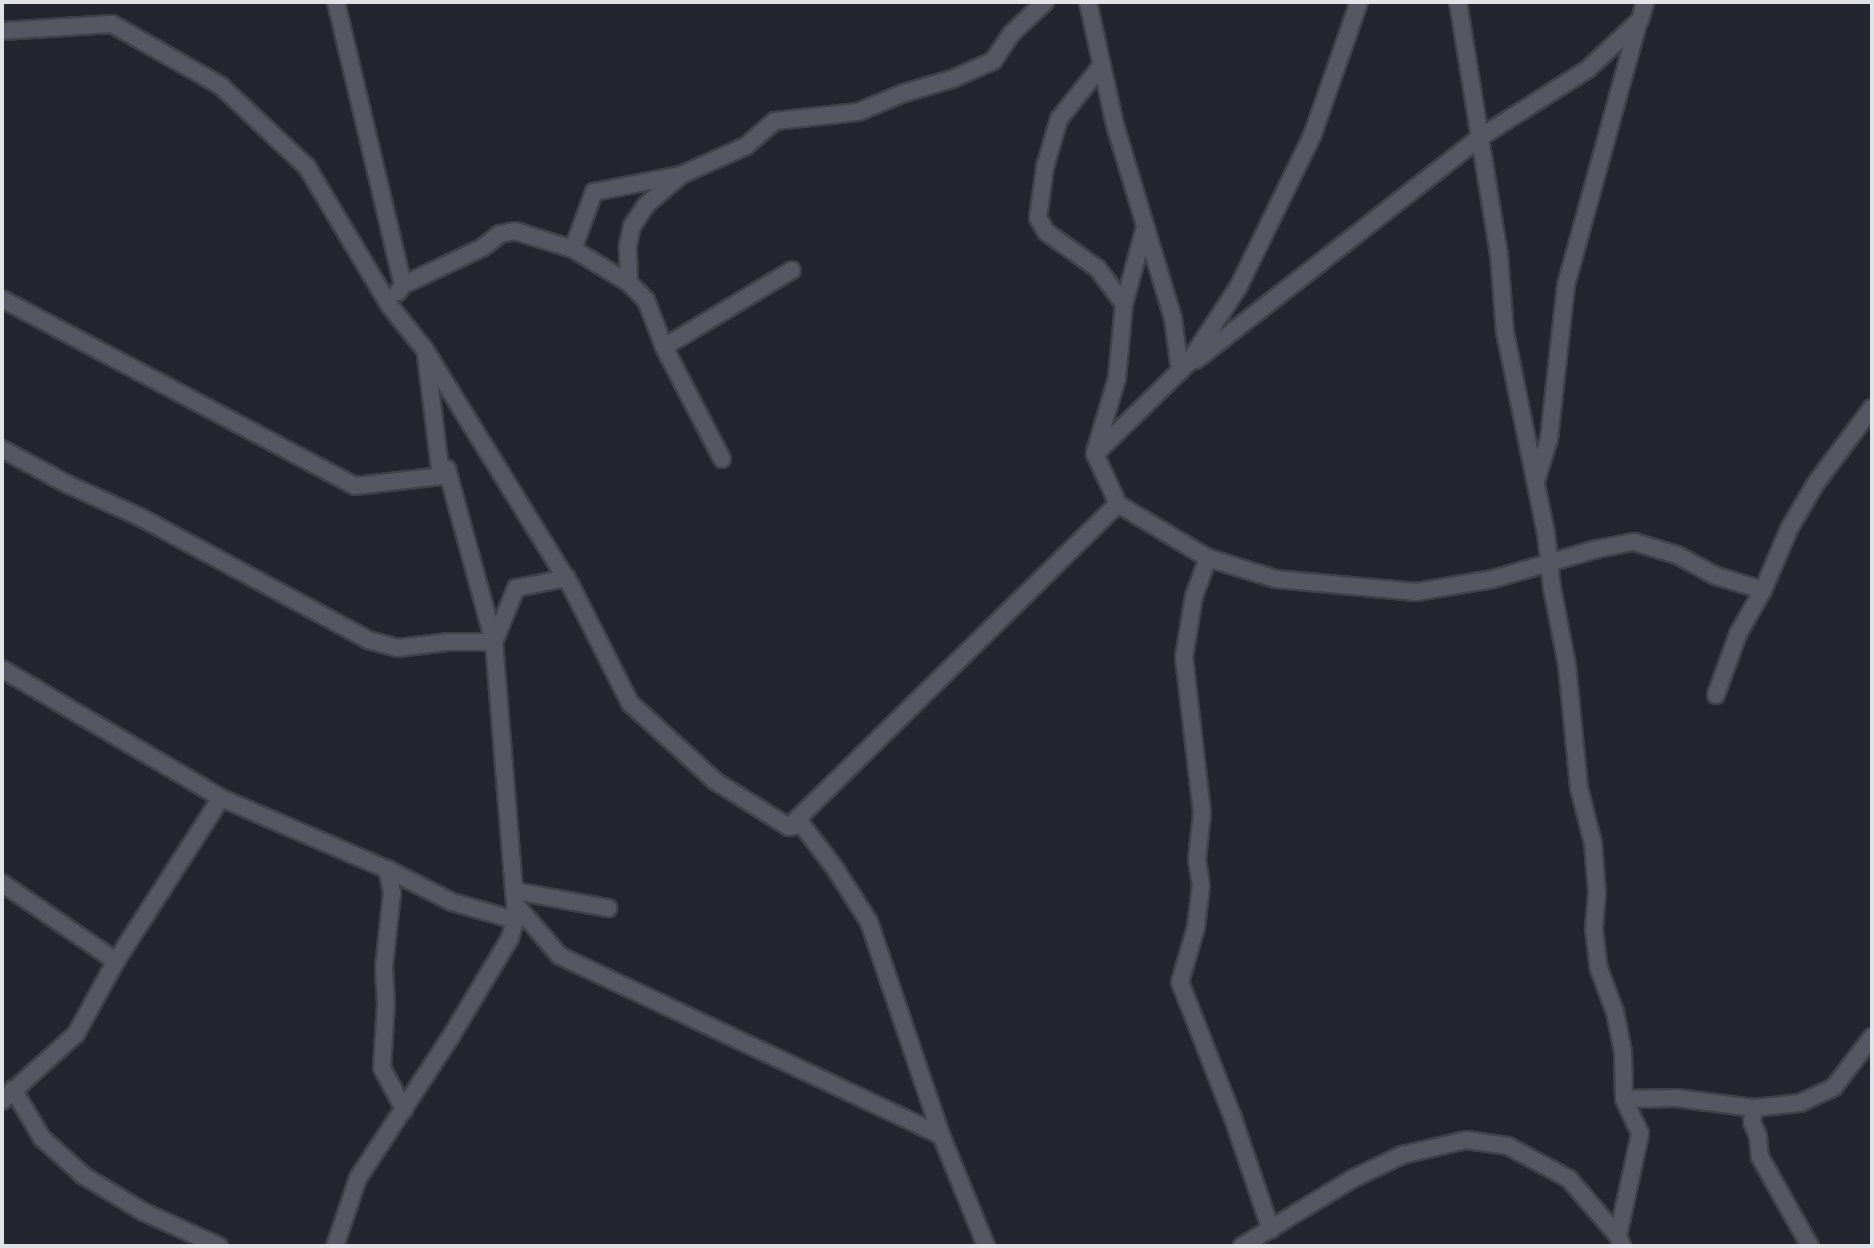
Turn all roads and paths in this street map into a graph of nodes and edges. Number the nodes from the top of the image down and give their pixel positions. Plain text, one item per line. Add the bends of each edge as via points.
1 (336, 2) edge
2 (1045, 2) edge
3 (1088, 2) edge
4 (1359, 2) edge
5 (1458, 2) edge
6 (1645, 2) edge
7 (1640, 20) junction
8 (2, 31) edge
9 (1102, 65) junction
10 (1482, 136) junction
11 (681, 174) junction
12 (1145, 227) junction
13 (573, 249) junction
14 (792, 270) dead end
15 (629, 283) junction
16 (402, 285) junction
17 (2, 299) edge
18 (1124, 304) junction
19 (390, 306) junction
20 (664, 347) junction
21 (425, 350) junction
22 (1180, 372) junction
23 (1872, 408) edge
24 (2, 449) edge
25 (1095, 454) junction
26 (722, 459) dead end
27 (440, 476) junction
28 (1535, 484) junction
29 (1118, 504) junction
30 (1208, 558) junction
31 (1550, 564) junction
32 (566, 578) junction
33 (1763, 590) junction
34 (494, 642) junction
35 (2, 669) edge
36 (1716, 695) dead end
37 (221, 798) junction
38 (789, 827) junction
39 (387, 869) junction
40 (2, 883) edge
41 (515, 905) junction
42 (608, 908) dead end
43 (116, 961) junction
44 (1872, 1037) edge
45 (7, 1095) edge
46 (1624, 1099) junction
47 (1754, 1108) junction
48 (404, 1109) junction
49 (941, 1135) junction
50 (1271, 1230) junction
51 (1620, 1241) edge
52 (219, 1246) edge
53 (335, 1246) edge
54 (986, 1246) edge
55 (1242, 1246) edge
56 (1810, 1246) edge

1 - 16 street
2 - 11 street via 1012,33 993,61 858,112 775,121 746,146
3 - 9 street
4 - 22 street via 1312,136 1239,286
5 - 10 street
6 - 7 street
7 - 10 street via 1588,69
7 - 28 street via 1595,167 1566,285 1549,439
8 - 19 street via 112,24 221,86 307,167
9 - 12 street
9 - 18 street via 1059,119 1045,167 1038,218 1046,232 1098,269
10 - 22 street
10 - 28 street via 1505,332
11 - 13 street via 594,192
11 - 15 street via 646,205 632,226
12 - 18 street
12 - 22 street via 1173,318
13 - 15 street
13 - 16 street via 515,232 500,234 482,248
14 - 20 street
15 - 20 street via 646,300
16 - 19 street
17 - 27 street via 355,486
18 - 25 street via 1117,378
19 - 21 street
20 - 26 street
21 - 27 street
21 - 32 street
22 - 25 street
23 - 33 street via 1809,495
24 - 34 street via 140,517 368,640 397,648
25 - 29 street
27 - 34 street via 447,468
28 - 31 street
29 - 30 street
29 - 38 street
30 - 31 street via 1276,579 1416,592
30 - 50 street via 1194,596 1184,657 1202,813 1196,927 1180,982
31 - 33 street via 1634,542
31 - 46 street via 1567,665 1579,788 1592,843 1599,970 1615,1012 1623,1052
32 - 34 street via 516,588
32 - 38 street via 631,703 715,781
33 - 36 street via 1738,634
34 - 41 street
35 - 37 street
37 - 39 street
37 - 43 street
38 - 49 street via 802,825 869,922
39 - 41 street via 452,902
39 - 48 street via 392,893 384,967 382,1068
40 - 43 street
41 - 42 street
41 - 48 street via 510,938
41 - 49 street via 560,956
43 - 45 street via 76,1034
44 - 47 street via 1834,1087 1800,1103
45 - 52 street via 42,1138 84,1176 144,1212
46 - 47 street via 1676,1098
46 - 51 street via 1640,1134
47 - 56 street via 1759,1157
48 - 53 street via 358,1178
49 - 54 street
50 - 51 street via 1352,1179 1402,1155 1466,1140 1508,1146 1569,1179
50 - 55 street

